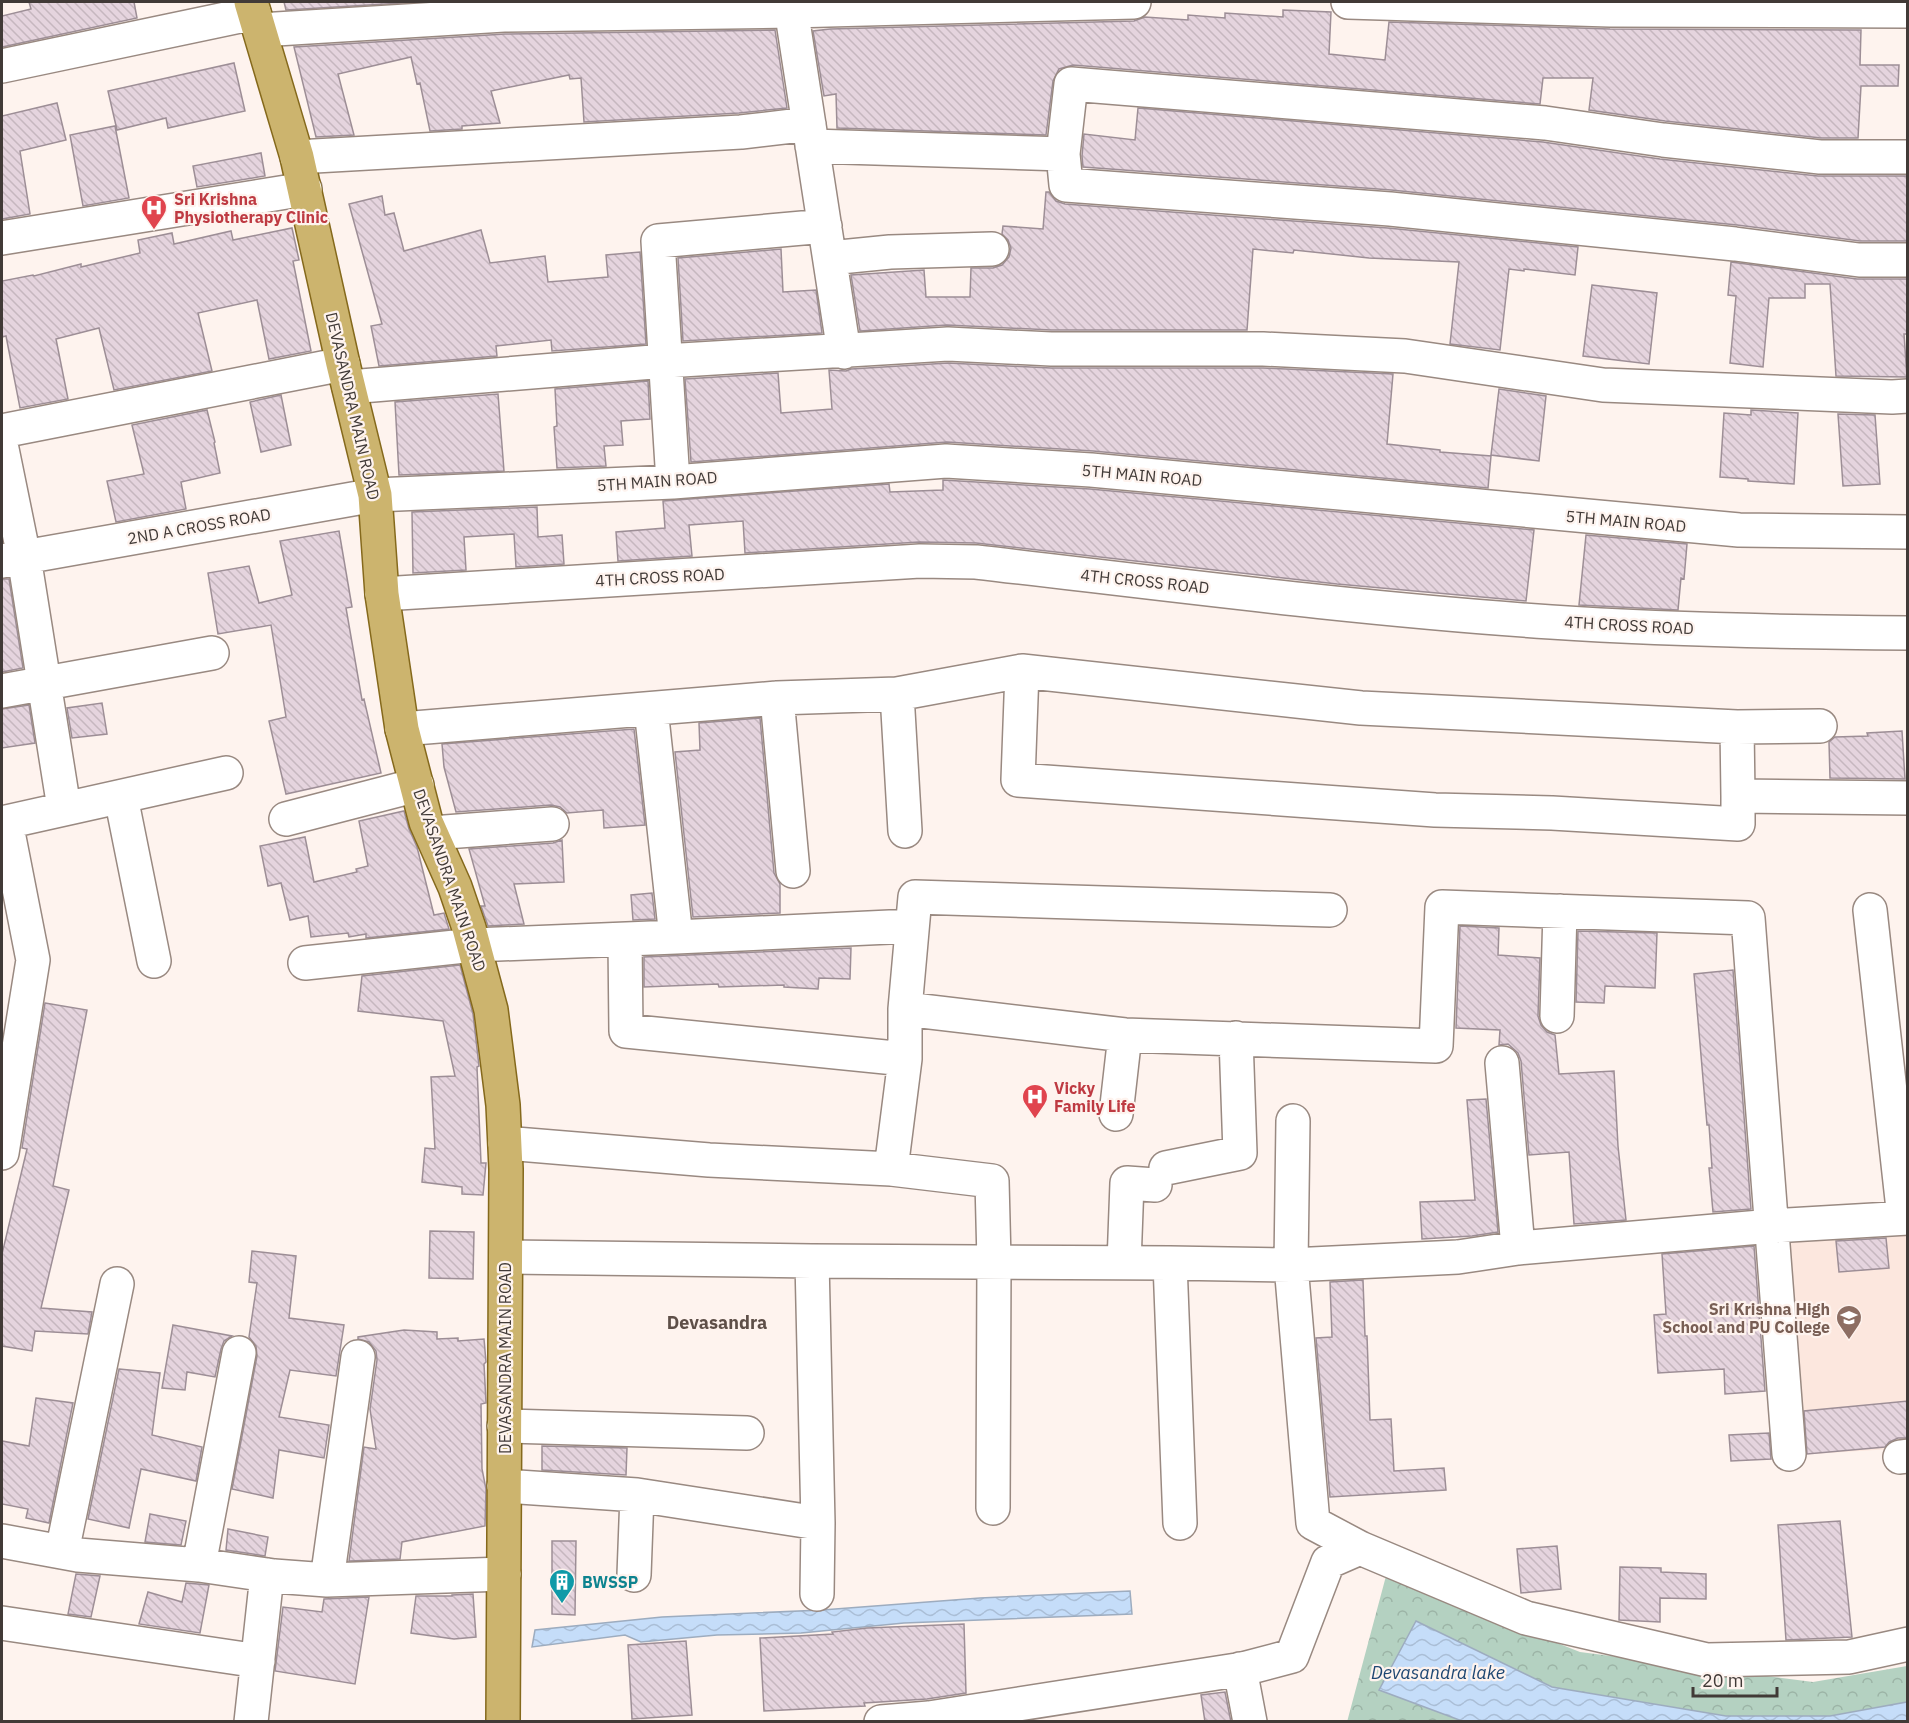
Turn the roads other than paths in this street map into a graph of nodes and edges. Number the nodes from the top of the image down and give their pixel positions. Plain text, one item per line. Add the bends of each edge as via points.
1 (1134, 2) edge
2 (1348, 2) edge
3 (791, 6) edge
4 (1908, 11) edge
5 (255, 15) edge
6 (2, 66) edge
7 (811, 135) junction
8 (1063, 154) junction
9 (297, 157) junction
10 (1908, 157) edge
11 (292, 191) junction
12 (825, 226) junction
13 (2, 238) edge
14 (992, 249) dead end
15 (830, 258) junction
16 (1908, 260) edge
17 (844, 352) junction
18 (665, 361) junction
19 (346, 376) junction
20 (1908, 396) edge
21 (2, 431) edge
22 (2, 449) edge
23 (673, 482) junction
24 (375, 495) junction
25 (1908, 532) edge
26 (13, 559) edge
27 (382, 594) junction
28 (1908, 633) edge
29 (212, 653) dead end
30 (1022, 671) junction
31 (44, 684) junction
32 (2, 691) edge
33 (897, 694) junction
34 (777, 698) junction
35 (651, 709) junction
36 (1820, 726) dead end
37 (1737, 727) junction
38 (402, 729) junction
39 (226, 772) dead end
40 (417, 785) junction
41 (1738, 796) junction
42 (121, 797) junction
43 (1908, 798) edge
44 (64, 808) junction
45 (286, 819) dead end
46 (4, 823) edge
47 (552, 824) dead end
48 (905, 831) dead end
49 (432, 833) junction
50 (793, 871) dead end
51 (1330, 910) dead end
52 (1870, 910) dead end
53 (1560, 911) junction
54 (911, 926) junction
55 (676, 937) junction
56 (625, 939) junction
57 (474, 945) junction
58 (154, 962) dead end
59 (305, 963) dead end
60 (905, 1009) junction
61 (1557, 1016) dead end
62 (1125, 1035) junction
63 (1236, 1038) junction
64 (905, 1059) junction
65 (1502, 1063) dead end
66 (1116, 1114) dead end
67 (1293, 1121) dead end
68 (505, 1143) junction
69 (2, 1152) edge
70 (891, 1169) junction
71 (1906, 1218) edge
72 (1772, 1226) junction
73 (1518, 1248) junction
74 (506, 1257) junction
75 (812, 1261) junction
76 (993, 1261) junction
77 (1124, 1263) junction
78 (1170, 1263) junction
79 (1291, 1265) junction
80 (117, 1284) dead end
81 (239, 1353) dead end
82 (358, 1358) dead end
83 (504, 1426) junction
84 (747, 1433) dead end
85 (1789, 1454) dead end
86 (504, 1486) junction
87 (637, 1495) junction
88 (993, 1508) dead end
89 (818, 1523) junction
90 (1180, 1523) dead end
91 (2, 1541) edge
92 (1360, 1548) junction
93 (62, 1552) junction
94 (199, 1565) junction
95 (504, 1574) junction
96 (267, 1575) junction
97 (634, 1575) dead end
98 (327, 1581) junction
99 (817, 1594) dead end
100 (2, 1623) edge
101 (1908, 1644) edge
102 (258, 1661) junction
103 (1240, 1669) junction
104 (251, 1722) edge
105 (503, 1722) edge
106 (881, 1722) edge
107 (1250, 1722) edge

1 - 3 street
2 - 4 street via 1610,10
3 - 5 street via 504,15
3 - 7 street
5 - 6 street
5 - 9 main road, DEVASANDRA MAIN ROAD
7 - 8 street
7 - 9 street via 741,132
7 - 12 street
8 - 10 street via 1071,84 1545,123 1820,157
8 - 16 street via 1066,185 1390,209 1859,260
9 - 11 main road, DEVASANDRA MAIN ROAD
11 - 13 street
11 - 19 main road, DEVASANDRA MAIN ROAD
12 - 15 street
12 - 18 street via 658,241
14 - 15 street
15 - 17 street
17 - 18 street
17 - 20 street via 948,344 1051,349 1263,349 1405,356 1603,384
18 - 19 street
18 - 23 street
19 - 21 street
19 - 24 main road, DEVASANDRA MAIN ROAD
22 - 26 street
23 - 24 street, 5TH MAIN ROAD
23 - 25 street, 5TH MAIN ROAD via 946,461 1091,470 1739,531
24 - 26 street, 2ND A CROSS ROAD
24 - 27 main road, DEVASANDRA MAIN ROAD
26 - 31 street
27 - 28 street, 4TH CROSS ROAD via 920,561 976,562 1551,622 1774,632
27 - 38 main road, DEVASANDRA MAIN ROAD
29 - 31 street
30 - 33 street
30 - 37 street via 1361,708
30 - 41 street via 1018,780 1435,810 1738,824
31 - 32 street
31 - 44 street
33 - 34 street
33 - 48 street
34 - 35 street
34 - 50 street
35 - 38 street
35 - 55 street
36 - 37 street
37 - 41 street
38 - 40 main road, DEVASANDRA MAIN ROAD
39 - 42 street
40 - 45 street
40 - 49 main road, DEVASANDRA MAIN ROAD
41 - 43 street
42 - 44 street
42 - 58 street
44 - 46 street
46 - 69 street via 33,960
47 - 49 street
49 - 57 main road, DEVASANDRA MAIN ROAD
51 - 54 street via 915,897
52 - 71 street
53 - 61 street
53 - 63 street via 1442,907 1436,1046
53 - 72 street via 1748,918
54 - 55 street
54 - 60 street
55 - 56 street
56 - 57 street
56 - 64 street via 626,1031
57 - 59 street
57 - 68 main road, DEVASANDRA MAIN ROAD via 499,1058
60 - 62 street
60 - 64 street
62 - 63 street
62 - 66 street
63 - 77 street via 1240,1153 1127,1183
64 - 70 street
65 - 73 street
67 - 79 street
68 - 70 street via 709,1160
68 - 74 main road, DEVASANDRA MAIN ROAD
70 - 76 street via 992,1181
71 - 72 street
72 - 73 street
72 - 85 street
73 - 79 street via 1458,1257
74 - 75 street
74 - 83 main road, DEVASANDRA MAIN ROAD
75 - 76 street
75 - 89 street
76 - 77 street
76 - 88 street
77 - 78 street
78 - 79 street
78 - 90 street
79 - 92 street via 1313,1523
80 - 93 street
81 - 94 street
82 - 98 street
83 - 84 street
83 - 86 main road, DEVASANDRA MAIN ROAD
86 - 87 street
86 - 95 main road, DEVASANDRA MAIN ROAD
87 - 89 street
87 - 97 street
89 - 99 street
91 - 93 street
92 - 101 street via 1526,1618 1707,1660 1849,1657
92 - 103 street via 1328,1562 1292,1656
93 - 94 street
94 - 96 street
95 - 98 street
95 - 105 main road, DEVASANDRA MAIN ROAD
96 - 98 street
96 - 102 street
100 - 102 street
102 - 104 street
103 - 106 street via 929,1718
103 - 107 street

